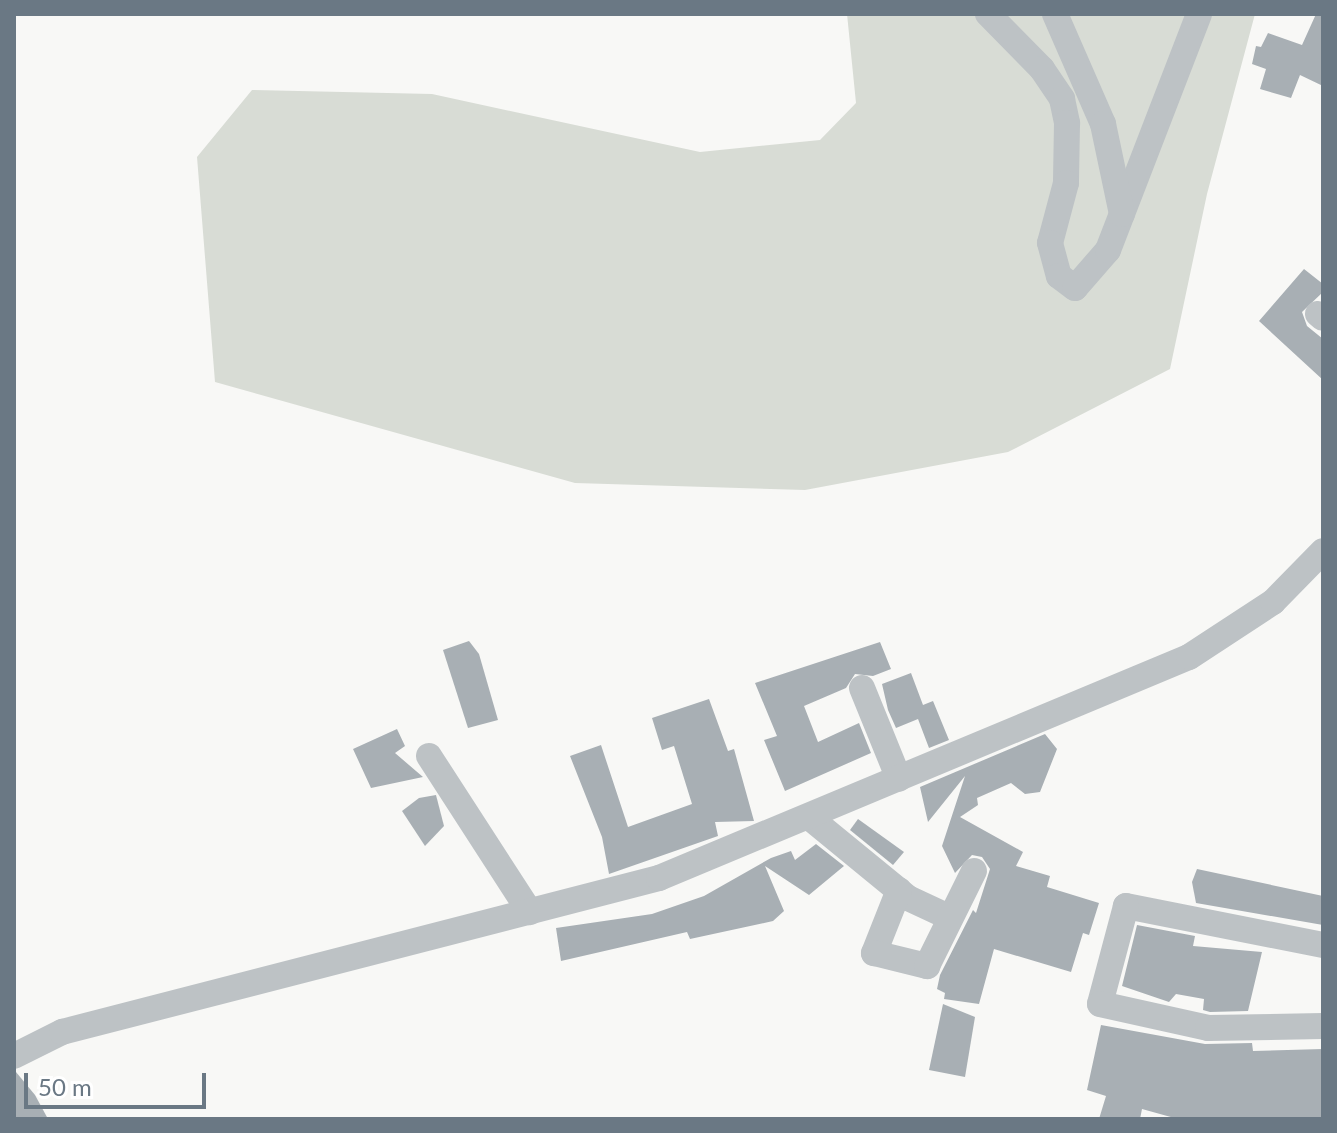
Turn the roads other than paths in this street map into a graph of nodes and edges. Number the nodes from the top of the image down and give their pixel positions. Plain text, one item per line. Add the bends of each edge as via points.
1 (988, 14) edge
2 (1055, 14) edge
3 (1199, 14) edge
4 (1122, 214) junction
5 (1323, 551) edge
6 (862, 688) dead end
7 (429, 756) dead end
8 (899, 779) junction
9 (809, 817) junction
10 (974, 871) dead end
11 (899, 890) junction
12 (530, 912) junction
13 (949, 917) junction
14 (1323, 945) edge
15 (1323, 1026) edge
16 (14, 1056) edge

1 - 4 street via 1042,69 1062,99 1066,183 1050,243 1059,276 1075,288 1089,276 1108,250
2 - 4 street via 1103,124
3 - 4 street
5 - 8 street via 1273,602 1189,657
6 - 8 street
7 - 12 street
8 - 9 street
9 - 11 street
9 - 12 street via 659,878
10 - 13 street
11 - 13 street
11 - 13 street via 874,953 927,966
12 - 16 street via 62,1032
14 - 15 street via 1126,906 1100,1004 1208,1028

